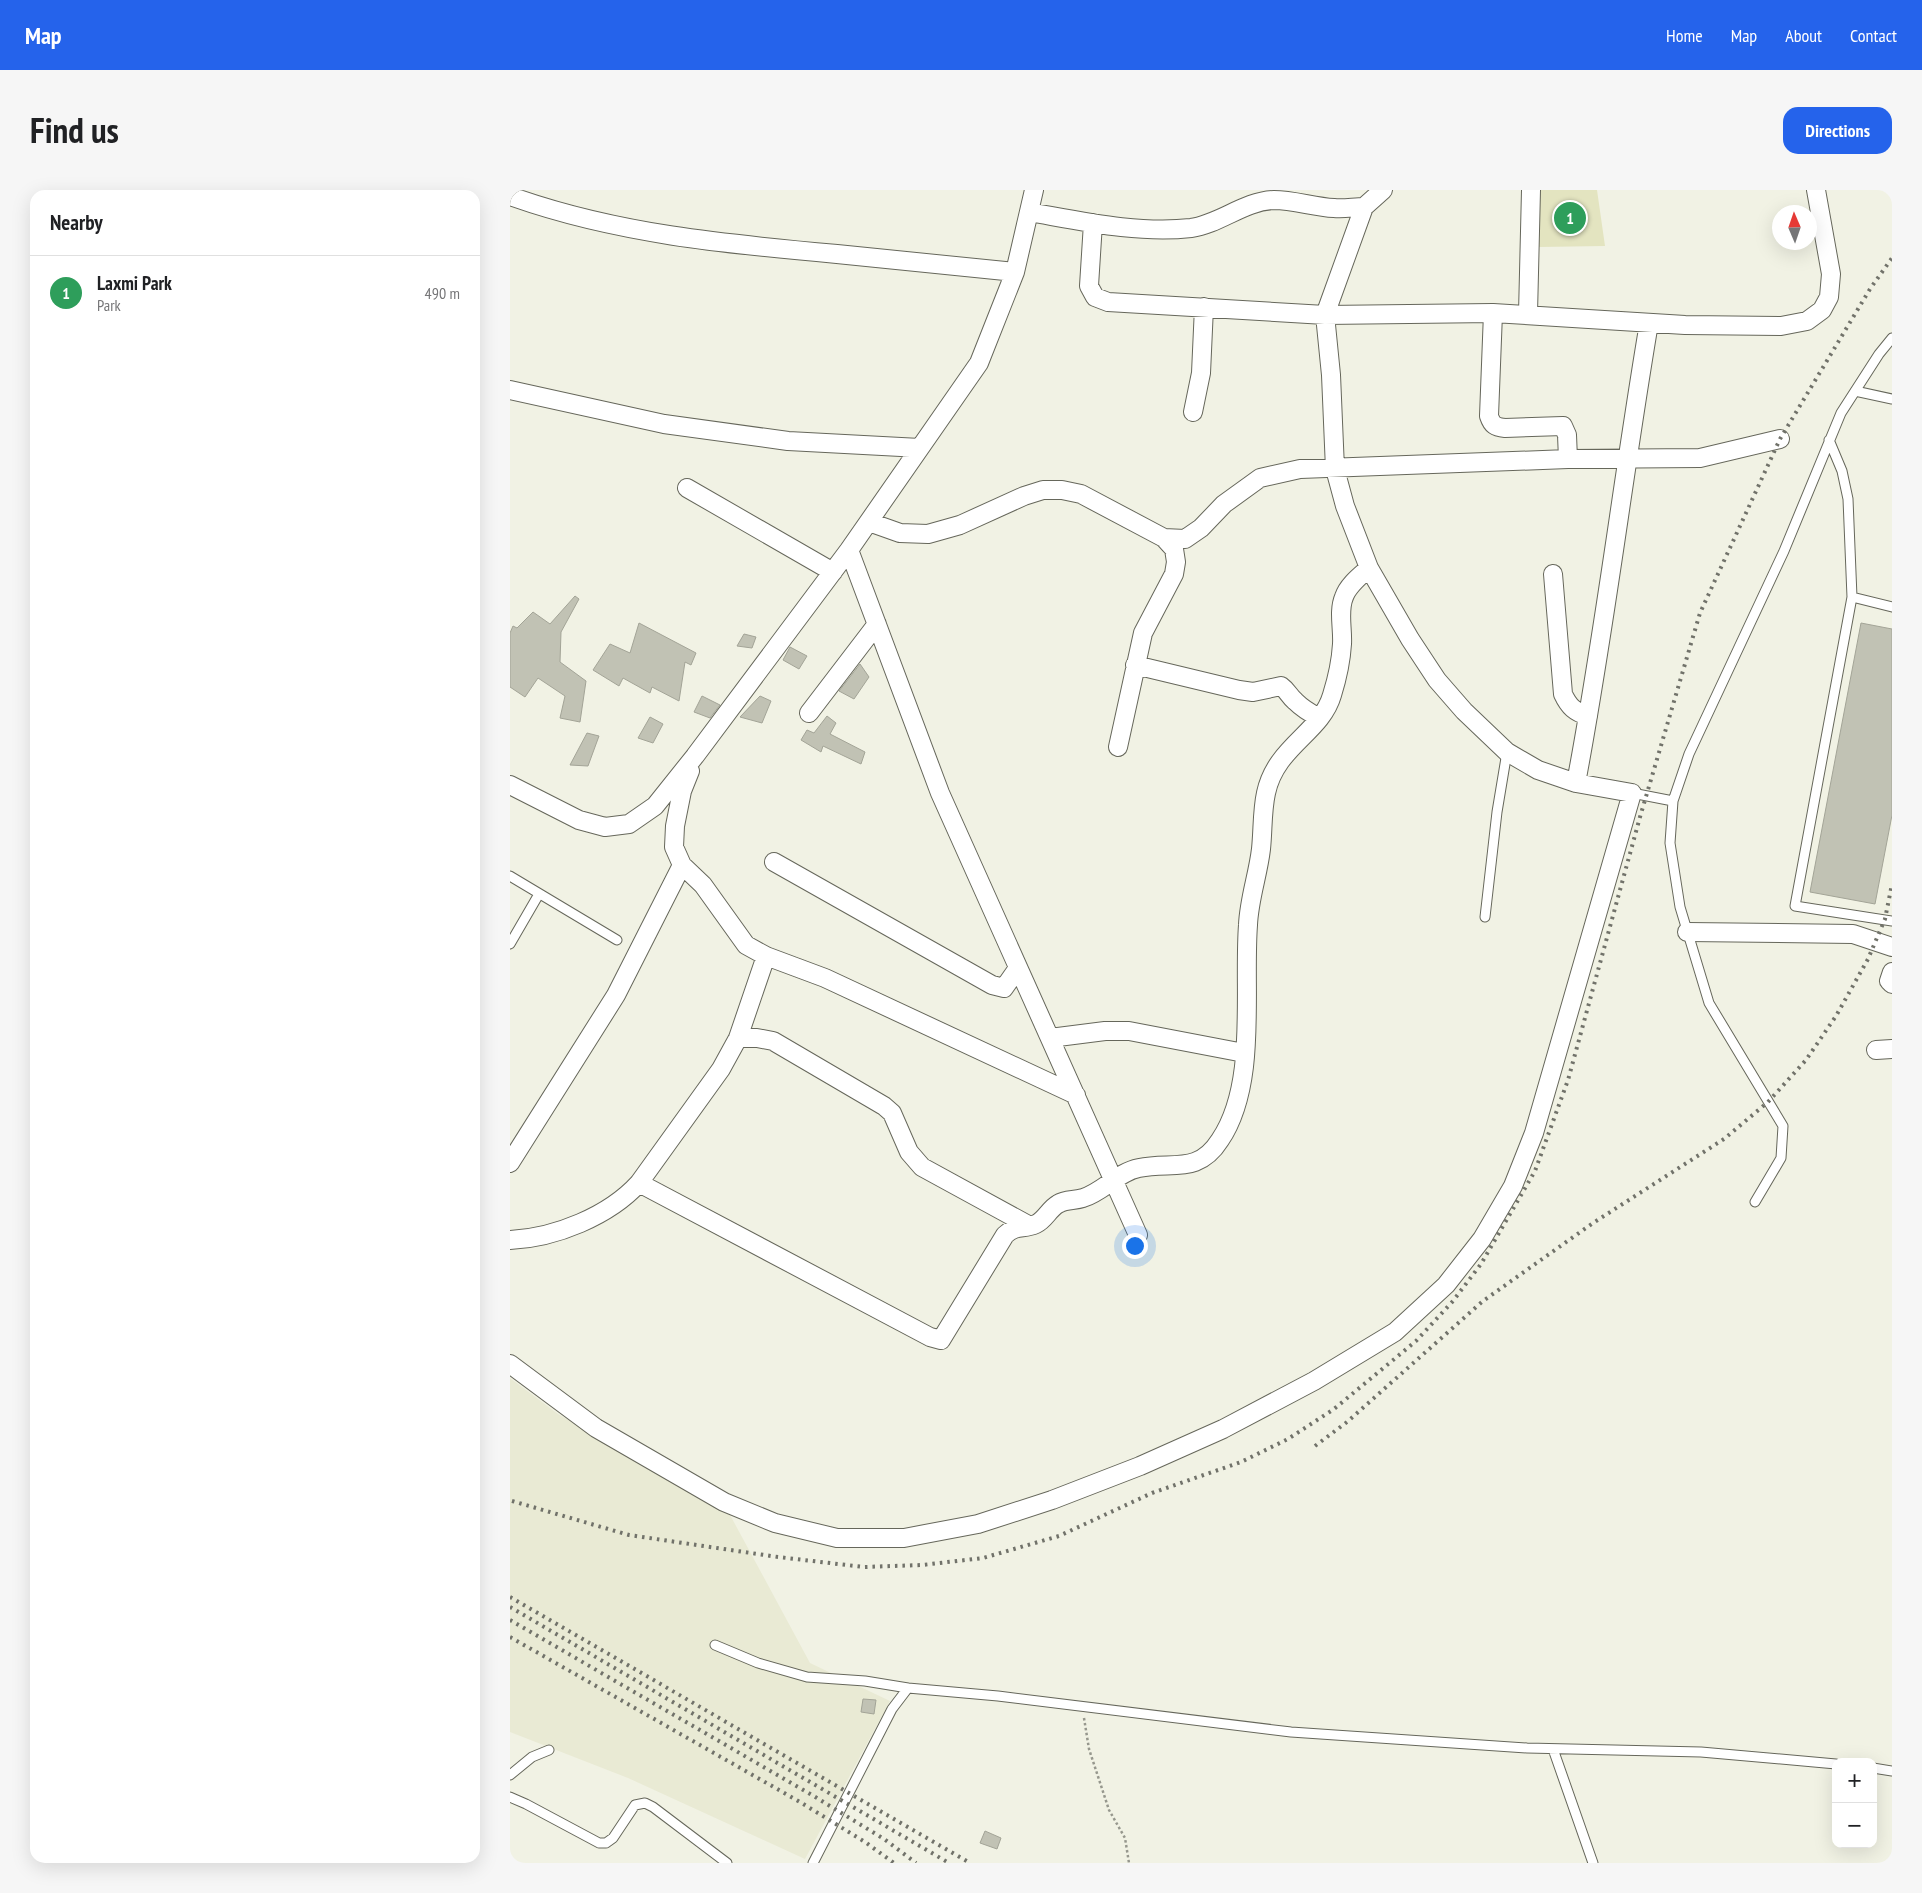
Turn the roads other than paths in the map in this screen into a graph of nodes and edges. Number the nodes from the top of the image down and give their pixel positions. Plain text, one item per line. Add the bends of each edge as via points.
1 (1034, 190) edge
2 (1383, 190) edge
3 (1531, 190) edge
4 (1816, 190) edge
5 (510, 196) edge
6 (1364, 207) junction
7 (1029, 212) junction
8 (1093, 223) junction
9 (1015, 272) junction
10 (1204, 307) junction
11 (1493, 313) junction
12 (1528, 314) junction
13 (1325, 315) junction
14 (1649, 323) junction
15 (1892, 338) edge
16 (510, 390) edge
17 (1854, 391) junction
18 (1892, 399) edge
19 (1193, 412) dead end
20 (1780, 439) dead end
21 (1829, 440) junction
22 (920, 448) junction
23 (1626, 458) junction
24 (1568, 460) junction
25 (1335, 469) junction
26 (687, 488) dead end
27 (869, 522) junction
28 (1164, 538) junction
29 (849, 550) junction
30 (1369, 568) junction
31 (833, 572) junction
32 (1553, 574) dead end
33 (1852, 597) junction
34 (1892, 607) edge
35 (877, 624) junction
36 (1135, 664) junction
37 (809, 713) dead end
38 (1588, 716) junction
39 (1318, 718) junction
40 (1118, 747) dead end
41 (1507, 752) junction
42 (696, 756) junction
43 (1576, 783) junction
44 (510, 785) edge
45 (1632, 793) junction
46 (1673, 801) junction
47 (774, 862) dead end
48 (682, 865) junction
49 (510, 876) edge
50 (539, 894) junction
51 (1485, 917) dead end
52 (1892, 921) edge
53 (1687, 932) junction
54 (617, 940) dead end
55 (510, 944) edge
56 (1892, 947) edge
57 (766, 956) junction
58 (1018, 968) junction
59 (1892, 972) edge
60 (1892, 984) edge
61 (738, 1038) junction
62 (1050, 1038) junction
63 (1244, 1053) junction
64 (1076, 1095) junction
65 (510, 1163) edge
66 (1114, 1181) junction
67 (639, 1183) junction
68 (1755, 1202) dead end
69 (1030, 1226) junction
70 (1138, 1235) dead end
71 (510, 1240) edge
72 (510, 1364) edge
73 (715, 1646) dead end
74 (908, 1688) junction
75 (1553, 1749) junction
76 (549, 1750) dead end
77 (1832, 1764) edge
78 (1877, 1769) edge
79 (1892, 1771) edge
80 (510, 1775) edge
81 (510, 1797) edge
82 (727, 1863) edge
83 (813, 1863) edge
84 (1593, 1863) edge

1 - 7 street
2 - 6 street
3 - 12 street
4 - 14 street via 1830,274 1829,297 1822,310 1807,321 1780,326
5 - 9 street via 555,212 644,232 736,245
6 - 8 street via 1334,208 1272,200 1192,228 1160,229
6 - 13 street
7 - 8 street
7 - 9 street
8 - 10 street via 1089,286 1095,298 1108,302
9 - 22 street via 980,363
10 - 13 street
10 - 19 street via 1201,373
11 - 12 street
11 - 13 street
11 - 24 street via 1491,423 1505,428 1563,426 1567,435
12 - 14 street
13 - 25 street
14 - 23 street
15 - 17 lane
16 - 22 street via 664,424 788,441
17 - 18 lane
17 - 21 lane
20 - 23 street via 1700,458
21 - 33 lane via 1842,471 1848,499
21 - 46 lane via 1784,551 1689,754
22 - 27 street
23 - 24 street
23 - 38 street via 1612,575
24 - 25 street
25 - 28 street via 1300,469 1260,478 1224,504 1185,539
25 - 30 street via 1345,506
26 - 31 street
27 - 28 street via 900,533 928,534 960,525 1024,496 1043,490 1062,490 1081,494
27 - 29 street
28 - 36 street via 1174,549 1174,574 1143,633
29 - 31 street
29 - 35 street
30 - 39 street via 1343,598 1339,668 1332,698
30 - 41 street via 1437,680
31 - 42 street
32 - 38 street via 1563,694 1569,706
33 - 34 lane
33 - 52 lane via 1795,906
35 - 37 street
35 - 58 street via 940,793
36 - 39 street via 1239,690 1253,692 1281,686 1303,709
36 - 40 street
38 - 43 street
39 - 63 street via 1274,767 1266,793 1261,850 1247,926
41 - 43 street via 1538,770
41 - 51 lane
42 - 44 street via 655,806 628,824 605,827 580,820
42 - 48 street via 682,791 675,826 674,847
43 - 45 street
45 - 46 lane
45 - 72 street via 1534,1133 1513,1186 1482,1239 1446,1285 1395,1332 1314,1381 1223,1429 1052,1500 978,1524 904,1538 837,1538 775,1523 724,1502 596,1428
46 - 53 lane via 1670,843
47 - 58 street via 992,986 1004,988
48 - 57 street via 709,892 746,945
48 - 65 street via 616,995
49 - 50 lane
50 - 54 lane
50 - 55 lane
53 - 56 street via 1853,934
53 - 68 lane via 1709,1003 1783,1126 1781,1158
57 - 61 street
57 - 64 street via 825,978
58 - 62 street
59 - 60 street via 1889,981
61 - 67 street via 721,1069
61 - 69 street via 773,1041 884,1106 892,1113 909,1152 922,1167
62 - 63 street via 1130,1031
62 - 64 street
63 - 66 street via 1239,1092 1229,1123 1209,1154 1198,1162 1184,1165 1139,1168
64 - 66 street
66 - 69 street via 1082,1198 1064,1200
66 - 70 street
67 - 69 street via 936,1340 946,1335 1005,1235 1012,1228
67 - 71 street via 627,1197 604,1213 542,1235
73 - 74 lane via 807,1677
74 - 75 lane via 1291,1732
74 - 83 lane via 892,1709
75 - 77 lane via 1701,1752
75 - 84 lane
76 - 80 lane via 532,1757
78 - 79 lane
81 - 82 lane via 606,1844 635,1805 645,1803

